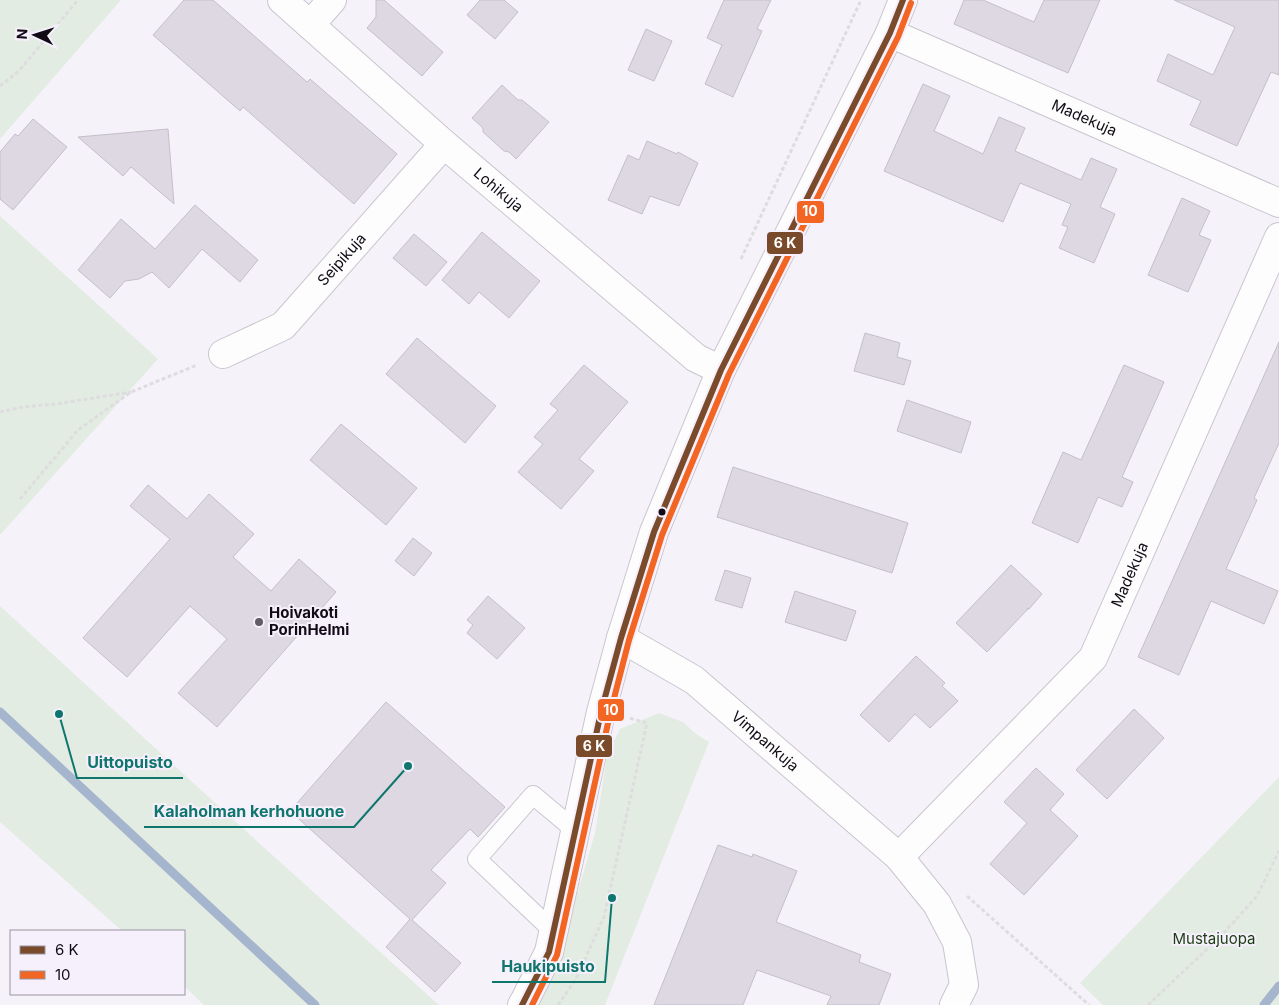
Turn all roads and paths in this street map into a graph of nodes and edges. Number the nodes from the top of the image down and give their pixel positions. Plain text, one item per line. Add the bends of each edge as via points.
1 (78, 0) edge
2 (282, 0) edge
3 (332, 0) edge
4 (903, 0) edge
5 (310, 25) junction
6 (890, 33) junction
7 (0, 86) edge
8 (444, 144) junction
9 (1279, 203) edge
10 (1279, 237) edge
11 (223, 354) joint
12 (721, 370) junction
13 (131, 392) junction
14 (0, 412) edge
15 (20, 499) dead end
16 (621, 638) junction
17 (576, 831) junction
18 (1279, 851) edge
19 (899, 857) junction
20 (965, 894) dead end
21 (553, 931) junction
22 (522, 1005) edge
23 (954, 1005) edge
24 (1089, 1005) edge
25 (1148, 1005) edge

1 - 7 path via 19,71
2 - 5 street, Lohikuja
3 - 5 street
4 - 6 street
5 - 8 street, Lohikuja
6 - 9 street, Madekuja
6 - 12 street
8 - 11 street, Seipikuja via 283,326
8 - 12 street, Lohikuja via 696,358
10 - 19 street, Madekuja via 1093,658
11 - 13 path
12 - 16 street via 654,532
13 - 14 path
13 - 15 path via 78,430
16 - 17 street
16 - 19 street, Vimpankuja via 694,680
17 - 21 street
17 - 21 lane via 533,794 477,859
18 - 25 path via 1257,896 1222,935
19 - 23 street, Vimpankuja via 937,904 957,942 964,985
20 - 24 path
21 - 22 street via 549,952

